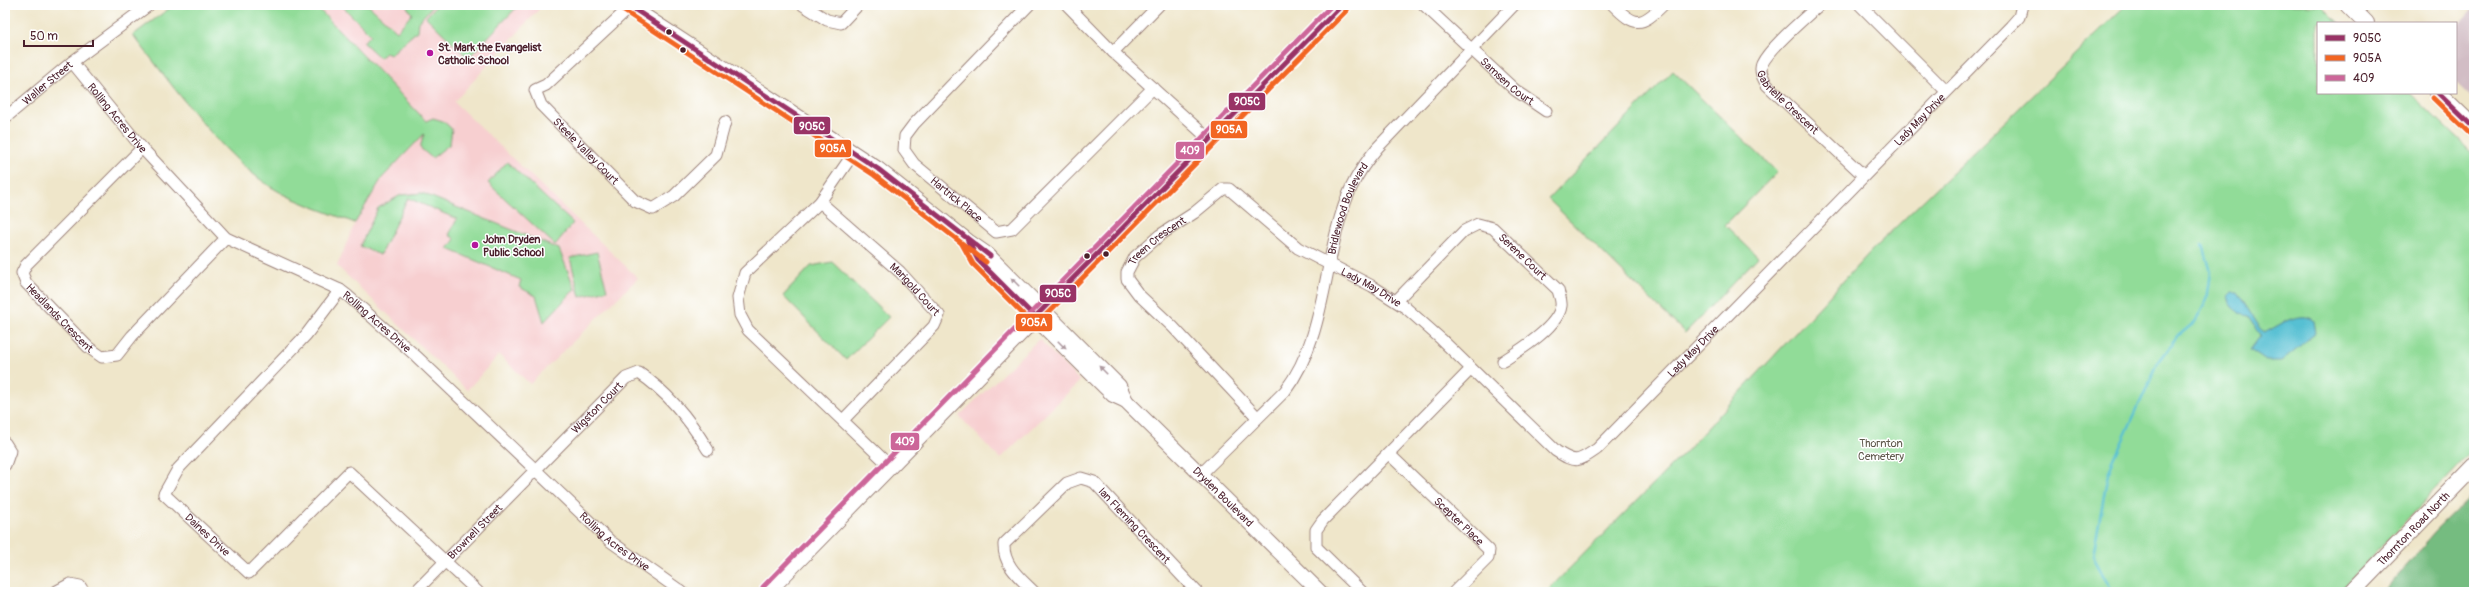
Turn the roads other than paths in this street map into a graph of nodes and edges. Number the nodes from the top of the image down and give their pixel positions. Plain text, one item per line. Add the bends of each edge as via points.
1 (149, 5) edge
2 (803, 5) edge
3 (858, 5) edge
4 (1029, 5) edge
5 (1068, 5) edge
6 (1160, 5) edge
7 (1342, 5) edge
8 (1424, 5) edge
9 (1514, 5) edge
10 (1613, 5) edge
11 (1663, 5) edge
12 (1819, 5) edge
13 (1860, 5) edge
14 (2022, 5) edge
15 (2348, 5) edge
16 (630, 6) edge
17 (2365, 22) edge
18 (1471, 50) junction
19 (1113, 52) junction
20 (72, 62) junction
21 (1153, 88) junction
22 (1946, 91) junction
23 (2439, 94) edge
24 (1546, 111) dead end
25 (5, 118) edge
26 (725, 122) dead end
27 (2474, 128) edge
28 (1210, 140) junction
29 (142, 148) junction
30 (853, 154) junction
31 (1863, 175) junction
32 (820, 202) junction
33 (226, 238) junction
34 (1330, 265) junction
35 (340, 290) junction
36 (1396, 300) junction
37 (1038, 313) junction
38 (1503, 361) dead end
39 (1471, 369) junction
40 (1257, 417) junction
41 (844, 419) junction
42 (5, 443) edge
43 (708, 450) dead end
44 (1389, 454) junction
45 (5, 465) edge
46 (890, 466) junction
47 (2474, 466) edge
48 (534, 470) junction
49 (1200, 476) junction
50 (445, 562) junction
51 (55, 592) edge
52 (84, 592) edge
53 (415, 592) edge
54 (478, 592) edge
55 (682, 592) edge
56 (768, 592) edge
57 (1034, 592) edge
58 (1197, 592) edge
59 (1320, 592) edge
60 (1362, 592) edge
61 (1454, 592) edge
62 (2352, 592) edge

1 - 20 street, Waller Street
2 - 3 street via 827,20 841,23
4 - 21 street, Hartrick Place via 905,136 904,150 914,164 996,232 1012,229
5 - 19 street
6 - 19 street
7 - 28 street
8 - 18 street, Samsen Court
9 - 18 street, Bridlewood Boulevard
10 - 11 street via 1626,18 1637,22 1649,19
12 - 31 street, Gabrielle Crescent via 1771,53 1762,65 1761,74 1767,85
13 - 22 street
14 - 22 street, Lady May Drive via 2019,17
15 - 17 main road
16 - 26 street, Steele Valley Court via 546,85 535,90 541,105 635,201 653,209 674,196 716,155
16 - 30 street, Dryden Boulevard
18 - 24 street, Samsen Court via 1515,90
18 - 34 street, Bridlewood Boulevard via 1364,164 1351,188
19 - 21 street
20 - 25 street, Waller Street
20 - 29 street, Rolling Acres Drive
21 - 28 street
22 - 31 street, Lady May Drive
23 - 27 main road
28 - 37 street
29 - 33 street, Rolling Acres Drive
29 - 33 street, Headlands Crescent via 26,265 22,273 26,283 88,347 102,356 117,355
30 - 32 street
30 - 37 street, Dryden Boulevard via 878,169 968,241 978,260
31 - 39 street, Lady May Drive via 1597,449 1580,460 1570,460 1556,451
32 - 41 street via 745,273 738,298 740,315 748,330
32 - 41 street, Marigold Court via 900,272 939,314 934,326
33 - 35 street, Rolling Acres Drive
34 - 36 street, Lady May Drive
34 - 40 street, Bridlewood Boulevard via 1315,327 1296,376 1285,391
34 - 40 street, Treen Crescent via 1298,248 1229,189 1222,190 1194,213 1160,235 1129,264 1126,272 1130,284
35 - 48 street, Rolling Acres Drive via 416,356
35 - 50 street, Daines Drive via 306,335 178,469 164,494 249,573 349,472
36 - 38 street, Serene Court via 1464,231 1478,224 1493,228 1558,290 1562,304 1558,314 1530,344
36 - 39 street, Lady May Drive via 1442,339
37 - 46 street
37 - 49 street, Dryden Boulevard via 1119,386 1126,402
39 - 44 street
40 - 49 street, Bridlewood Boulevard
41 - 46 street
42 - 45 street via 10,451
43 - 48 street, Wigston Court via 691,422 658,386 639,373 626,378
44 - 60 street via 1322,520 1314,537 1316,547
44 - 61 street, Scepter Place via 1489,550 1488,558
46 - 56 street
47 - 62 main road, Thornton Road North
48 - 50 street, Brownell Street
48 - 55 street, Rolling Acres Drive via 610,541
49 - 59 street, Dryden Boulevard
50 - 53 street, Brownell Street
50 - 54 street
51 - 52 street via 70,584 80,586
57 - 58 street, Ian Fleming Crescent via 1009,566 1004,544 1066,483 1081,478 1094,482

